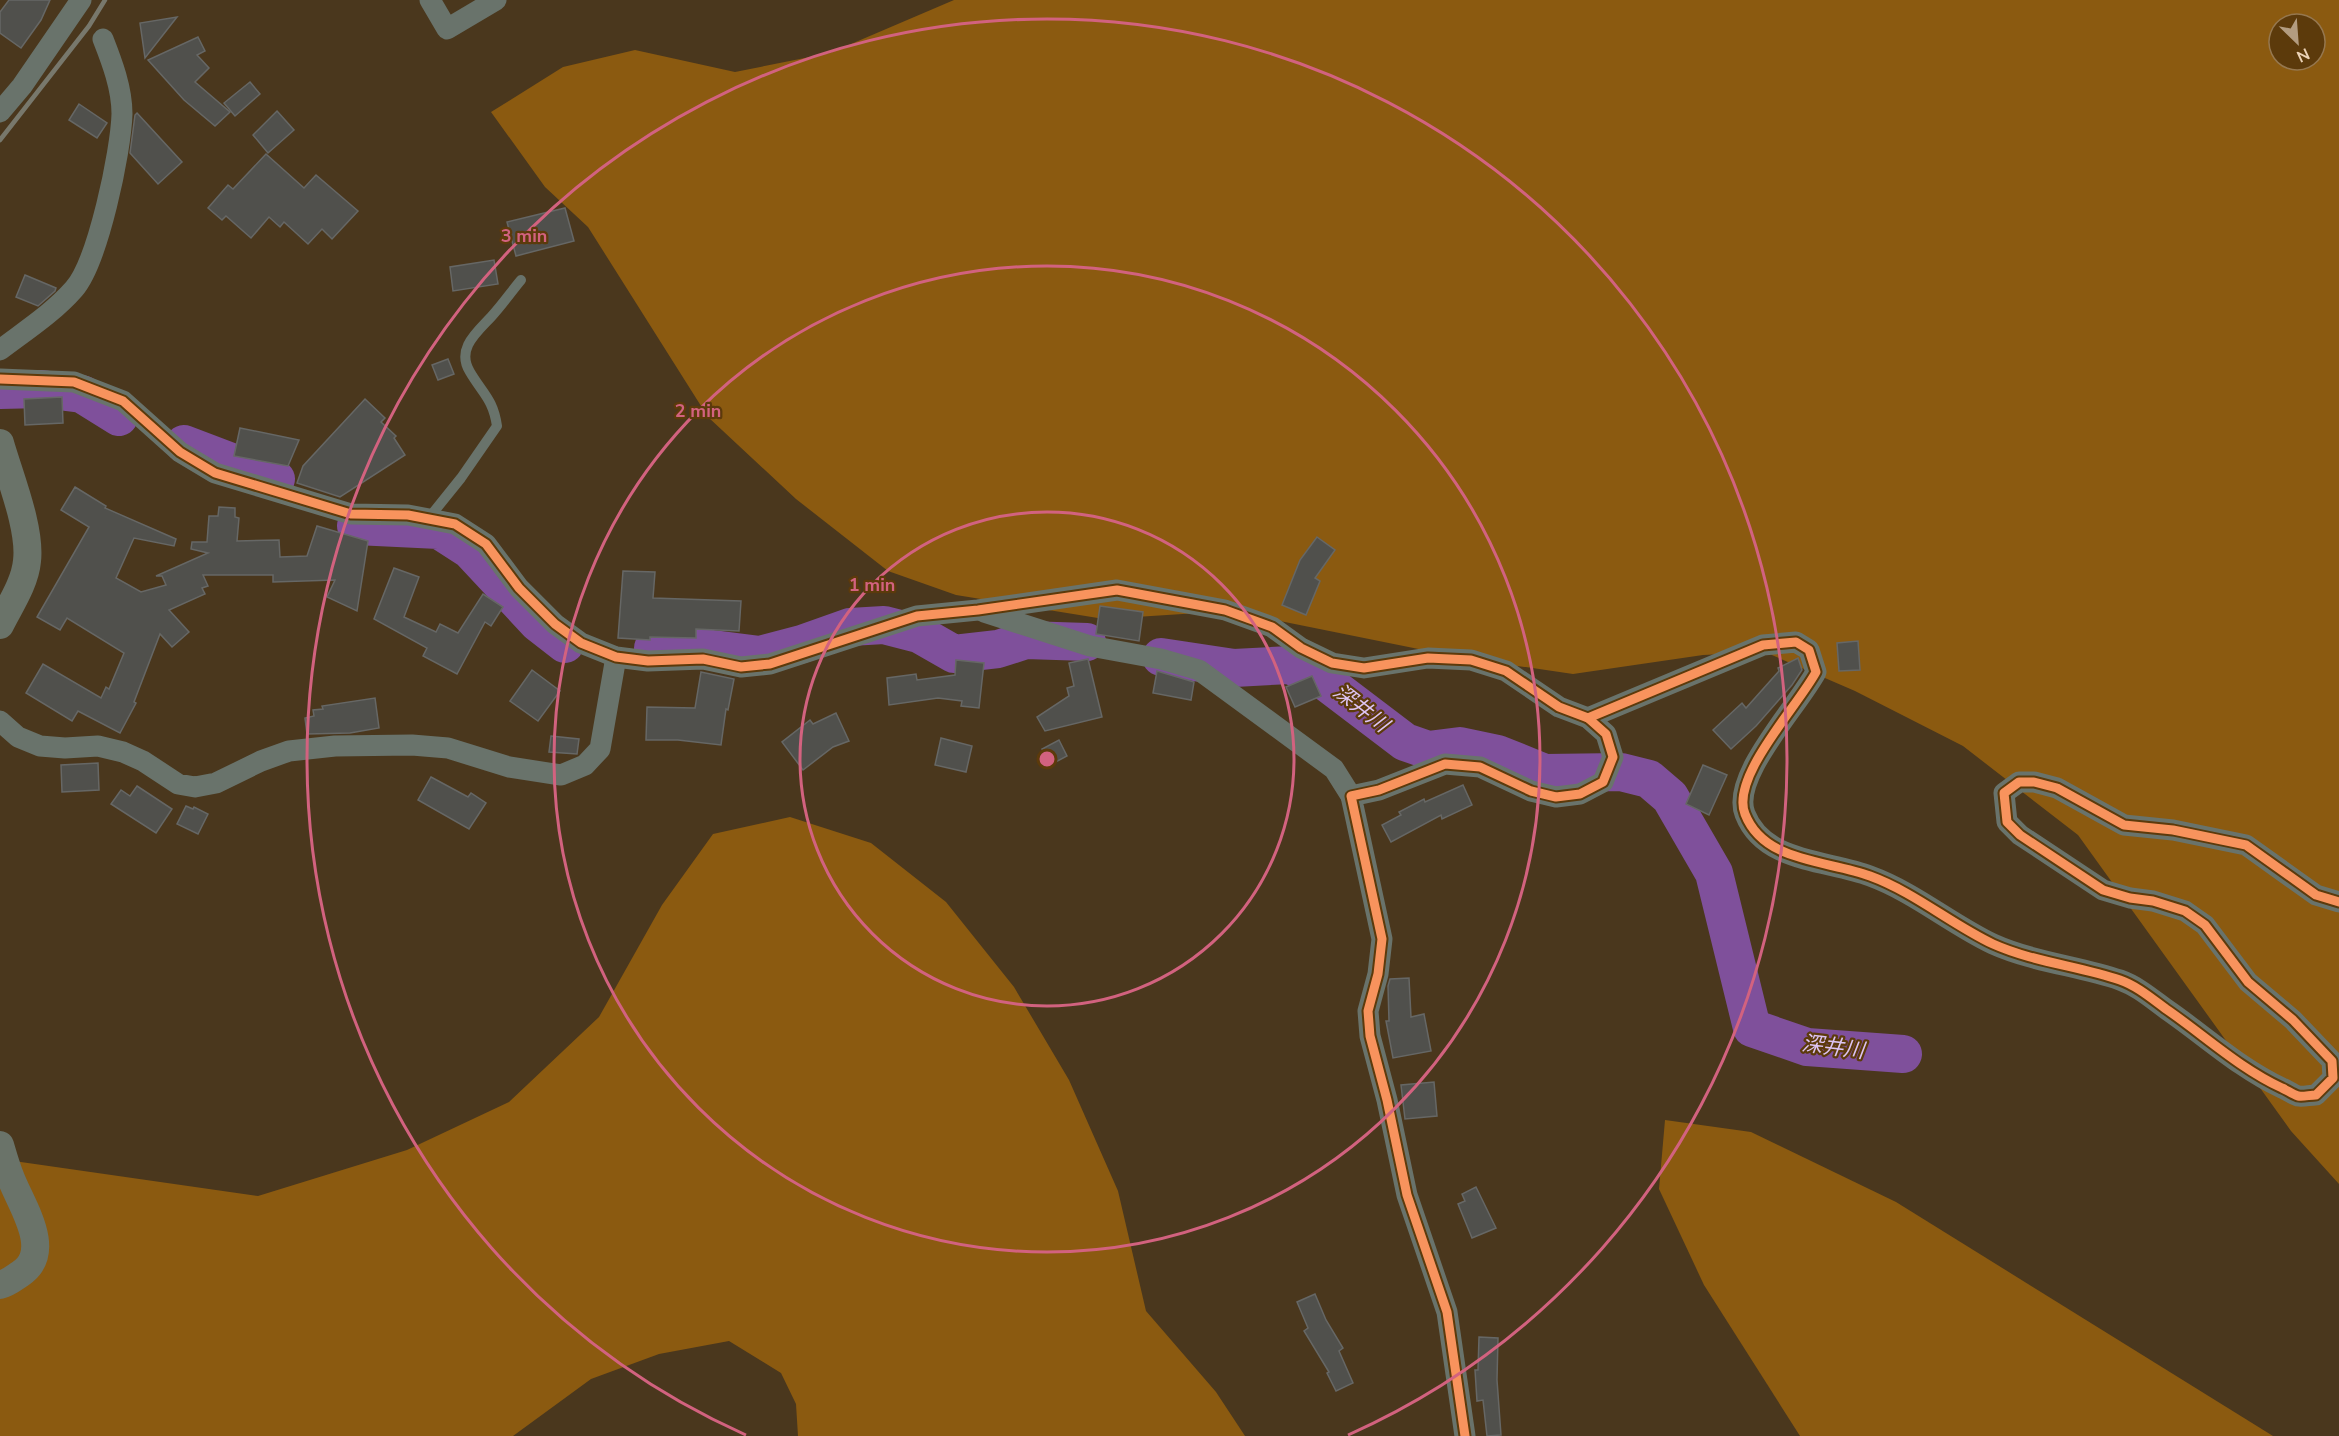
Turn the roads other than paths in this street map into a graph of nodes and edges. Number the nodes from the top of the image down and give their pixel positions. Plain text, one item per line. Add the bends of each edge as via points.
1 (81, 0) edge
2 (430, 0) edge
3 (496, 0) edge
4 (103, 39) dead end
5 (0, 112) edge
6 (521, 280) dead end
7 (0, 351) edge
8 (0, 379) edge
9 (0, 443) edge
10 (428, 519) junction
11 (978, 610) junction
12 (0, 625) edge
13 (616, 657) junction
14 (1588, 718) junction
15 (0, 721) edge
16 (1351, 796) junction
17 (2339, 902) edge
18 (0, 1144) edge
19 (0, 1285) edge
20 (1465, 1436) edge

1 - 5 street
2 - 3 street via 447,29
4 - 7 street via 117,81 122,113 116,158 89,265 75,288
6 - 10 lane via 470,339 464,357 495,410 497,426
8 - 10 street via 74,382 123,401 180,452 215,472 351,514
9 - 12 street via 27,536 27,562
10 - 13 street via 455,524 486,544 519,588 555,624 581,643
11 - 13 street via 917,616 770,664 741,667 703,659 648,661
11 - 14 street via 1117,590 1160,596 1225,610 1272,627 1301,648 1332,663 1364,668 1428,658 1471,660 1506,671 1559,707
11 - 16 street via 1090,646 1199,670 1334,770
13 - 15 street via 600,749 585,765 561,775 509,767 448,748 335,746 289,751 216,783 195,787 178,784 123,752 98,746 40,746 18,737
14 - 16 street via 1606,734 1613,757 1603,782 1580,794 1556,797 1531,791 1480,767 1445,764 1379,790
14 - 17 street via 1763,645 1796,642 1809,650 1816,672 1744,784 1744,812 1754,832 1796,857 1870,876 1931,906 1994,944 2122,980 2179,1016 2256,1076 2299,1096 2316,1095 2333,1078 2332,1061 2293,1020 2248,982 2205,925 2185,911 2103,890 2020,835 2007,822 2004,793 2019,782 2034,782 2057,788 2124,825 2246,844 2316,895
16 - 20 street via 1382,939 1368,1011 1370,1036 1407,1195 1447,1312
18 - 19 street via 10,1177 31,1221 35,1248 30,1267

